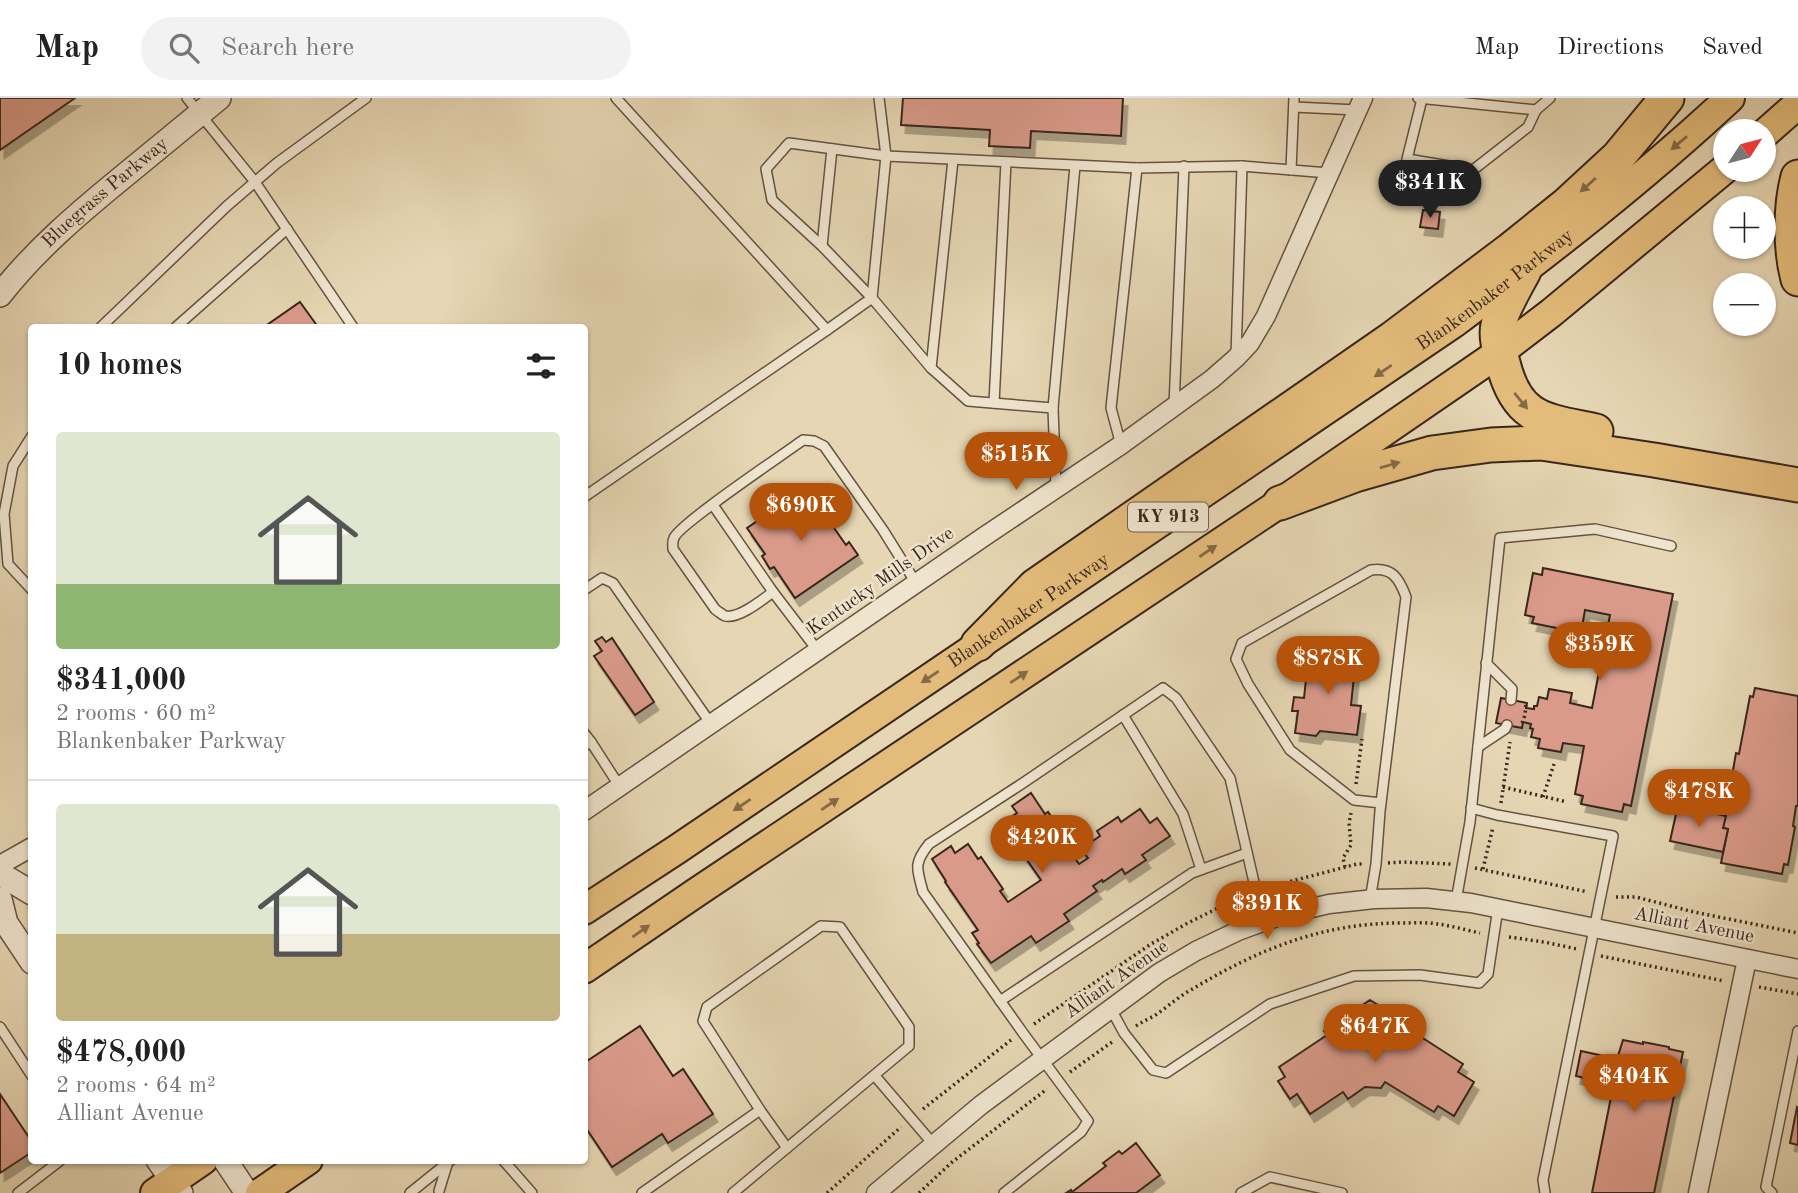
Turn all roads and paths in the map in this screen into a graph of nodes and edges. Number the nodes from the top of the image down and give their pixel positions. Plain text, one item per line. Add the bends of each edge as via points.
1 (219, 98) edge
2 (366, 98) edge
3 (616, 98) edge
4 (879, 98) edge
5 (1550, 98) edge
6 (1667, 98) edge
7 (1730, 98) edge
8 (1420, 99) edge
9 (1436, 99) edge
10 (1294, 103) edge
11 (1360, 104) edge
12 (1798, 104) edge
13 (193, 106) edge
14 (1536, 110) junction
15 (1776, 123) edge
16 (832, 149) junction
17 (886, 156) junction
18 (953, 160) junction
19 (1006, 162) junction
20 (1075, 166) junction
21 (1184, 166) junction
22 (1242, 166) junction
23 (1137, 168) junction
24 (1291, 170) junction
25 (1329, 173) junction
26 (1798, 177) edge
27 (1713, 179) edge
28 (255, 182) junction
29 (287, 229) junction
30 (822, 246) junction
31 (1524, 271) junction
32 (1798, 279) edge
33 (0, 295) edge
34 (872, 298) junction
35 (104, 324) edge
36 (179, 324) edge
37 (351, 324) edge
38 (827, 330) junction
39 (1500, 352) junction
40 (1236, 358) junction
41 (931, 368) junction
42 (994, 403) junction
43 (1174, 406) junction
44 (1053, 408) junction
45 (28, 442) edge
46 (1121, 445) junction
47 (1790, 483) edge
48 (1056, 488) junction
49 (588, 493) edge
50 (1280, 503) junction
51 (713, 505) junction
52 (1671, 546) dead end
53 (916, 583) junction
54 (28, 586) edge
55 (588, 587) edge
56 (774, 592) junction
57 (978, 644) junction
58 (818, 651) junction
59 (1486, 663) junction
60 (1511, 700) dead end
61 (1123, 715) junction
62 (711, 724) junction
63 (1507, 725) dead end
64 (588, 744) edge
65 (1478, 747) junction
66 (1554, 764) dead end
67 (620, 787) junction
68 (1503, 787) dead end
69 (1543, 797) junction
70 (1567, 802) dead end
71 (1381, 803) junction
72 (588, 808) edge
73 (1471, 808) junction
74 (28, 849) edge
75 (1247, 853) junction
76 (1376, 864) junction
77 (0, 865) edge
78 (1462, 866) junction
79 (1202, 869) junction
80 (0, 874) edge
81 (28, 891) edge
82 (1256, 891) junction
83 (1601, 894) junction
84 (0, 899) edge
85 (1370, 900) junction
86 (1457, 901) junction
87 (588, 906) edge
88 (1498, 908) junction
89 (1268, 920) junction
90 (1595, 928) junction
91 (1798, 933) edge
92 (1493, 936) junction
93 (1590, 953) junction
94 (28, 956) edge
95 (1747, 959) junction
96 (588, 966) edge
97 (1798, 969) edge
98 (1741, 985) junction
99 (1798, 994) edge
100 (1000, 1001) junction
101 (1111, 1009) junction
102 (0, 1027) edge
103 (1798, 1031) edge
104 (1023, 1032) junction
105 (1124, 1033) junction
106 (1796, 1052) edge
107 (1042, 1060) junction
108 (28, 1070) edge
109 (875, 1076) junction
110 (1058, 1080) junction
111 (760, 1110) junction
112 (912, 1118) junction
113 (934, 1145) junction
114 (787, 1149) junction
115 (56, 1164) edge
116 (196, 1164) edge
117 (228, 1164) edge
118 (302, 1164) edge
119 (446, 1164) edge
120 (448, 1164) edge
121 (507, 1164) edge
122 (167, 1182) edge
123 (886, 1187) edge
124 (439, 1191) dead end
125 (18, 1193) edge
126 (247, 1193) edge
127 (260, 1193) edge
128 (410, 1193) edge
129 (532, 1193) edge
130 (642, 1193) edge
131 (733, 1193) edge
132 (827, 1193) edge
133 (919, 1193) edge
134 (1004, 1193) edge
135 (1241, 1193) edge
136 (1342, 1193) edge
137 (1545, 1193) edge
138 (1698, 1193) edge
139 (1772, 1193) edge

1 - 13 street, Bluegrass Parkway
2 - 28 lane
3 - 38 lane
4 - 17 lane
5 - 14 lane
6 -> 57 highway via 1618,158 1510,250 1393,338 1035,586
7 -> 31 main road, Blankenbaker Parkway / KY 913
8 - 9 lane
8 - 14 lane via 1407,159 1473,170 1528,127
9 - 14 lane
10 - 11 lane
10 - 24 lane
11 - 25 street, Kentucky Mills Drive
12 - 15 main road
13 - 28 lane
13 - 33 street, Bluegrass Parkway via 54,236
16 - 17 lane
16 - 30 lane
16 - 30 lane via 789,143 766,169 772,200
17 - 18 lane
17 - 34 lane
18 - 19 lane
18 - 41 lane
19 - 20 lane
19 - 42 lane
20 - 23 lane
20 - 44 lane
21 - 22 lane
21 - 23 lane
21 - 43 lane
22 - 24 lane
22 - 40 lane
23 - 46 lane via 1111,408
24 - 25 lane
25 - 40 street, Kentucky Mills Drive via 1266,316
26 - 32 highway via 1792,229
27 - 39 main road, KY 913
28 - 29 lane
28 - 35 lane
29 - 36 lane
29 - 37 lane
30 - 34 lane
31 - 39 highway via 1497,328
31 -> 57 main road, Blankenbaker Parkway / KY 913
34 - 38 lane
34 - 41 lane
38 - 49 lane
39 -> 47 highway via 1508,383 1521,405 1549,421
39 - 50 main road, KY 913
40 - 43 street, Kentucky Mills Drive
41 - 42 lane via 968,401
42 - 44 lane
43 - 46 street, Kentucky Mills Drive
44 - 48 lane
45 - 54 lane via 13,466 4,514 8,564
46 - 48 street, Kentucky Mills Drive
50 -> 47 highway via 1432,453 1541,443
48 - 53 street, Kentucky Mills Drive
96 -> 50 main road, KY 913
51 - 53 lane via 803,440 814,441 824,446
51 - 56 lane
51 - 56 lane via 682,527 673,549 715,609 724,616 736,615
52 - 59 lane via 1595,529 1500,538
53 - 58 street, Kentucky Mills Drive
55 - 62 lane via 602,578 613,583
56 - 58 lane
57 -> 87 main road, Blankenbaker Parkway / KY 913
58 - 62 street, Kentucky Mills Drive
59 - 60 lane via 1512,689
59 - 65 lane
61 - 75 lane via 1163,688 1176,698 1230,778
61 - 79 lane via 1182,814
61 - 100 lane via 929,844 919,856 916,866 923,892
62 - 67 street, Kentucky Mills Drive
63 - 65 lane
64 - 67 lane
65 - 73 lane
66 - 69 path
67 - 72 street, Kentucky Mills Drive
68 - 69 path
69 - 70 path
71 - 71 lane via 1406,597 1393,574 1381,569 1371,570 1242,643 1236,659 1290,750 1354,800
71 - 76 lane
73 - 78 lane
73 - 83 lane via 1613,836
74 - 77 street
75 - 79 lane
75 - 82 lane
76 - 78 path
76 - 82 path via 1357,864
76 - 85 lane
78 - 83 path
78 - 86 lane
79 - 100 lane
80 - 81 street
82 - 89 lane
82 - 104 path via 1151,944
83 - 90 lane
83 - 91 path via 1636,897
84 - 94 street via 6,923
85 - 86 street, Alliant Avenue
85 - 89 street, Alliant Avenue
86 - 88 street, Alliant Avenue
88 - 90 street, Alliant Avenue
88 - 92 lane
89 - 101 street, Alliant Avenue via 1196,951
90 - 93 lane
90 - 95 street, Alliant Avenue
92 - 93 path
92 - 105 path via 1437,923 1328,930 1249,958
92 - 105 lane via 1488,974 1479,983 1420,975 1354,976 1270,1004 1166,1073 1153,1070
93 - 98 path
93 - 137 lane via 1543,1180
95 - 97 street, Alliant Avenue
95 - 98 street
98 - 99 path
98 - 138 street
100 - 104 lane
101 - 105 lane
101 - 107 street, Alliant Avenue
102 - 108 lane
103 - 106 lane
104 - 107 lane
104 - 112 path
105 - 110 path
106 - 139 lane via 1766,1187
107 - 110 lane
107 - 113 street, Alliant Avenue
109 - 111 lane via 909,1046 909,1027 840,927 821,926 707,1007 703,1021
109 - 112 lane
109 - 114 lane
110 - 133 path
110 - 134 lane via 1088,1121 1081,1132
111 - 114 lane
111 - 130 lane
112 - 113 lane
112 - 132 path
113 - 123 street, Alliant Avenue
114 - 131 lane
115 - 125 lane
116 - 122 main road
117 - 126 street
118 - 127 main road
119 - 128 lane
120 - 124 lane
121 - 129 lane
135 - 136 lane via 1270,1177

